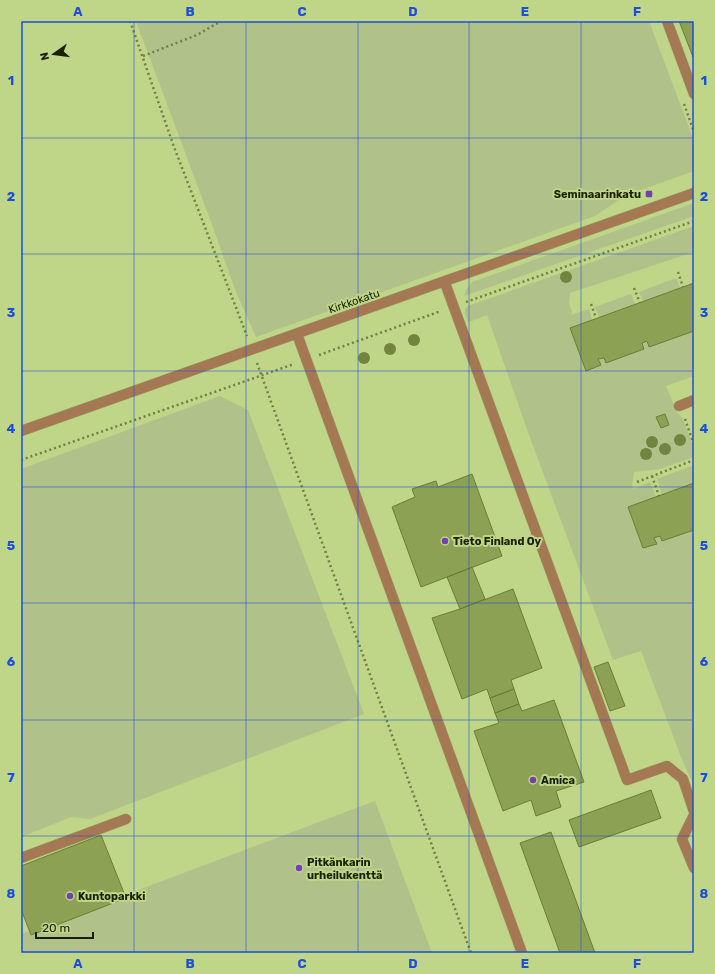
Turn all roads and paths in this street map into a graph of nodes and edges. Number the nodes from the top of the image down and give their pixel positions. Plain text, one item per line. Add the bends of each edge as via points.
1 (130, 21) edge
2 (221, 21) edge
3 (667, 21) edge
4 (143, 56) junction
5 (694, 94) edge
6 (694, 193) edge
7 (694, 221) edge
8 (678, 272) dead end
9 (445, 283) junction
10 (683, 287) dead end
11 (634, 288) dead end
12 (640, 303) dead end
13 (591, 304) dead end
14 (453, 307) junction
15 (596, 318) dead end
16 (297, 334) junction
17 (252, 349) junction
18 (307, 360) junction
19 (261, 376) junction
20 (694, 400) edge
21 (680, 406) joint
22 (21, 431) edge
23 (694, 445) edge
24 (21, 460) edge
25 (694, 460) edge
26 (652, 476) junction
27 (637, 482) dead end
28 (659, 496) dead end
29 (694, 812) edge
30 (694, 816) edge
31 (126, 819) dead end
32 (21, 858) edge
33 (694, 868) edge
34 (472, 953) edge
35 (522, 953) edge

1 - 4 path
2 - 4 path via 197,35
3 - 5 street
4 - 17 path via 174,147
6 - 9 street, Kirkkokatu
7 - 14 path
8 - 10 path
9 - 14 street
9 - 16 street, Kirkkokatu
11 - 12 path
13 - 15 path
14 - 18 path
14 - 29 street via 627,780 667,766 683,779
16 - 17 street, Kirkkokatu
16 - 18 street
17 - 19 path
17 - 22 street, Kirkkokatu
18 - 19 path
18 - 35 street
19 - 24 path
19 - 34 path
20 - 21 street
21 - 23 path
25 - 26 path
26 - 27 path
26 - 28 path
30 - 33 street via 682,839
31 - 32 street

